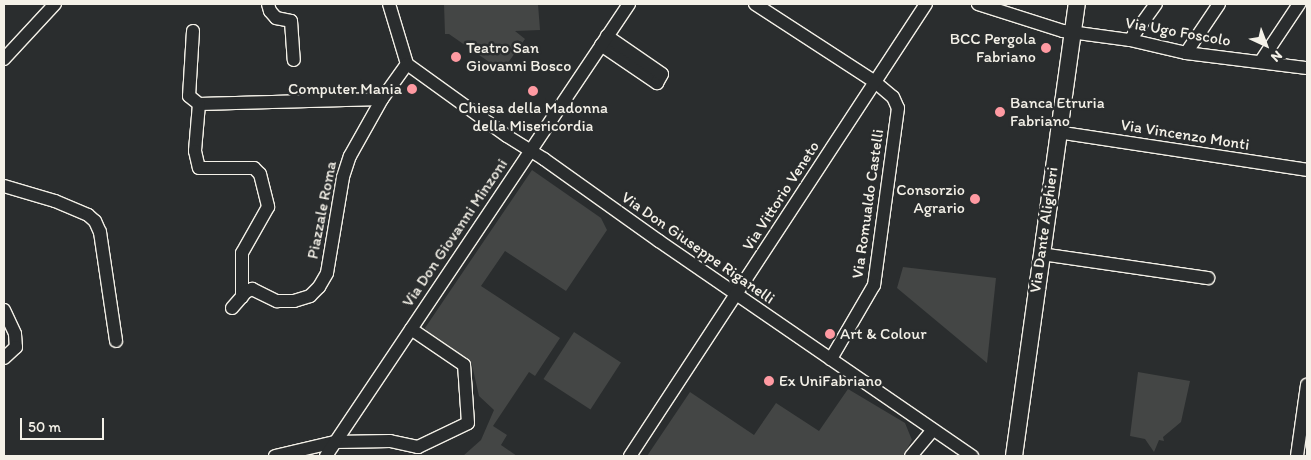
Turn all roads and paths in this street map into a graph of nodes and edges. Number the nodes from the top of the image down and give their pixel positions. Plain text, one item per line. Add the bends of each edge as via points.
1 (55, 4) edge
2 (268, 4) edge
3 (389, 4) edge
4 (629, 4) edge
5 (755, 4) edge
6 (926, 4) edge
7 (978, 4) edge
8 (1077, 4) edge
9 (1156, 4) edge
10 (1219, 4) edge
11 (1299, 4) edge
12 (193, 31) dead end
13 (1073, 32) junction
14 (1130, 40) junction
15 (1186, 53) junction
16 (4, 59) edge
17 (294, 60) dead end
18 (1261, 61) junction
19 (407, 64) junction
20 (1307, 68) edge
21 (876, 82) junction
22 (382, 99) junction
23 (199, 104) junction
24 (1057, 132) junction
25 (530, 150) junction
26 (1307, 170) edge
27 (4, 186) edge
28 (1041, 254) junction
29 (1208, 278) dead end
30 (736, 294) junction
31 (242, 297) junction
32 (232, 308) dead end
33 (4, 310) edge
34 (411, 329) junction
35 (116, 341) dead end
36 (4, 358) edge
37 (831, 359) junction
38 (1307, 386) edge
39 (933, 430) junction
40 (335, 442) junction
41 (275, 456) edge
42 (326, 456) edge
43 (630, 456) edge
44 (911, 456) edge
45 (972, 456) edge
46 (1014, 456) edge
47 (1297, 456) edge

1 - 16 street
2 - 17 street via 276,18 291,21
3 - 19 street
4 - 25 street, Via Don Giovanni Minzoni
5 - 21 street, Via Romualdo Castelli
6 - 21 street, Via Vittorio Veneto
7 - 13 street, Via Ugo Foscolo
8 - 13 main road, Via Dante Alighieri
9 - 14 street
10 - 15 street
11 - 18 street
12 - 23 street via 189,96
13 - 14 street, Via Ugo Foscolo
13 - 24 main road, Via Dante Alighieri
14 - 15 street, Via Ugo Foscolo
15 - 18 street, Via Ugo Foscolo
18 - 20 street, Via Ugo Foscolo
19 - 22 street
19 - 25 street, Via Don Giuseppe Riganelli
21 - 30 street, Via Vittorio Veneto
21 - 37 street, Via Romualdo Castelli via 893,97 898,108 874,285
22 - 23 street
22 - 31 street, Piazzale Roma via 350,156 343,177 327,273 319,287 310,296 294,301 276,301 252,289
23 - 31 street via 195,151 200,168 254,168 260,174 268,207 242,253
24 - 26 street, Via Vincenzo Monti
24 - 28 main road, Via Dante Alighieri
25 - 30 street, Via Don Giuseppe Riganelli
25 - 34 street, Via Don Giovanni Minzoni
27 - 35 street via 54,201 95,221 100,232
28 - 29 street
28 - 46 main road, Via Dante Alighieri
30 - 37 street, Via Don Giuseppe Riganelli
30 - 43 street, Via Vittorio Veneto
31 - 32 street
33 - 36 street via 15,334 16,347
34 - 40 street, Via Don Giovanni Minzoni
34 - 40 street via 464,365 468,422 418,448 390,441
37 - 39 street, Via Don Giuseppe Riganelli
38 - 47 street
39 - 44 street
39 - 45 street, Via Don Giuseppe Riganelli
40 - 41 street
40 - 42 street, Via Don Giovanni Minzoni

